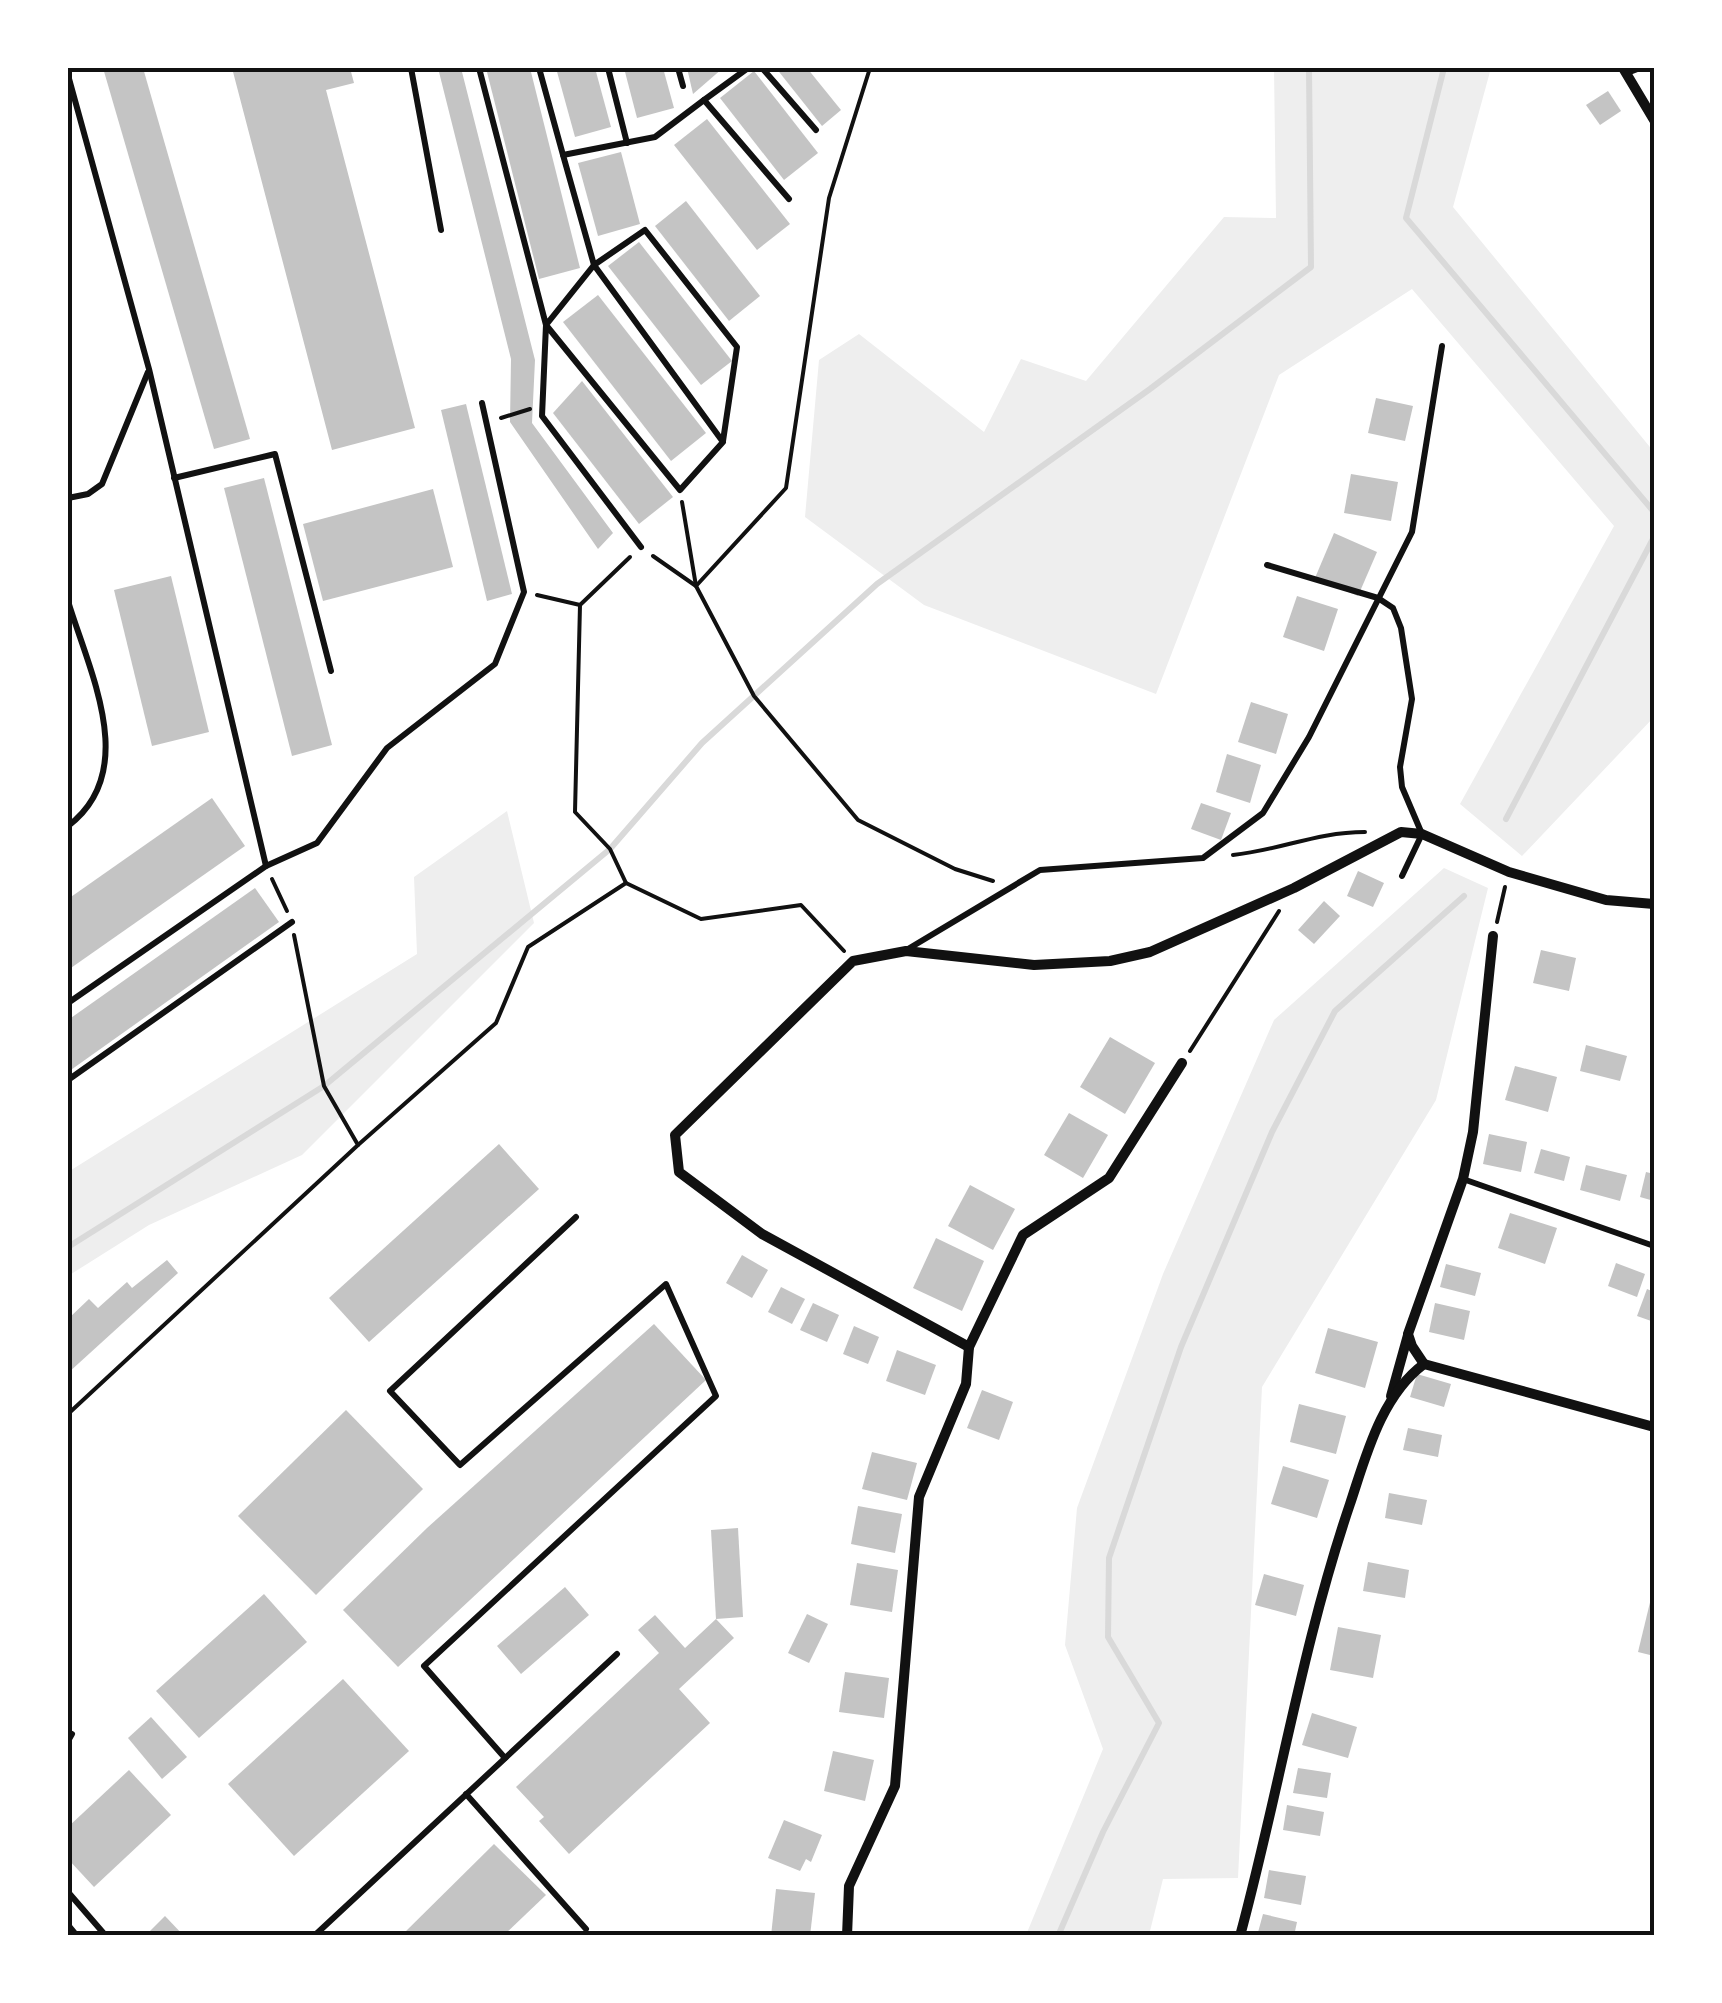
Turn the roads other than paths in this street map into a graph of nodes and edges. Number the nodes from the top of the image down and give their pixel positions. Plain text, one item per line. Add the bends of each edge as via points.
1 (411, 68) edge
2 (479, 68) edge
3 (539, 68) edge
4 (608, 68) edge
5 (678, 68) edge
6 (748, 68) edge
7 (762, 68) edge
8 (1640, 68) edge
9 (1625, 70) edge
10 (68, 75) edge
11 (683, 86) dead end
12 (704, 100) junction
13 (1654, 120) edge
14 (816, 130) dead end
15 (628, 142) junction
16 (563, 154) junction
17 (789, 199) dead end
18 (441, 230) dead end
19 (594, 265) junction
20 (546, 325) junction
21 (1442, 346) dead end
22 (149, 370) junction
23 (482, 404) dead end
24 (723, 442) junction
25 (174, 478) junction
26 (68, 498) edge
27 (641, 547) road end
28 (1268, 565) dead end
29 (1378, 598) junction
30 (68, 602) edge
31 (331, 671) dead end
32 (68, 826) edge
33 (1422, 834) junction
34 (266, 866) junction
35 (1402, 876) dead end
36 (1654, 904) edge
37 (292, 922) road end
38 (1493, 936) road end
39 (906, 950) junction
40 (68, 1004) edge
41 (1182, 1064) road end
42 (68, 1080) edge
43 (1464, 1178) junction
44 (576, 1217) dead end
45 (1654, 1246) edge
46 (1408, 1334) junction
47 (969, 1347) junction
48 (1424, 1364) junction
49 (1388, 1407) junction
50 (1654, 1427) edge
51 (616, 1654) dead end
52 (504, 1758) junction
53 (466, 1794) junction
54 (68, 1892) edge
55 (68, 1925) edge
56 (586, 1929) dead end
57 (76, 1936) edge
58 (106, 1936) edge
59 (314, 1936) edge
60 (847, 1936) edge
61 (1240, 1936) edge

1 - 18 lane
2 - 20 lane
3 - 16 lane
4 - 15 lane
5 - 11 lane
6 - 12 lane
7 - 14 lane
8 - 9 lane
9 - 13 street
10 - 22 lane
12 - 15 lane via 655,137
12 - 17 lane
15 - 16 lane
16 - 19 lane
19 - 20 lane
19 - 24 lane
19 - 24 lane via 645,230 738,347
20 - 24 lane via 680,490
20 - 27 lane via 542,416
21 - 29 lane via 1412,532
22 - 25 lane
22 - 26 lane via 102,484
23 - 34 lane via 524,592 494,664 387,748 318,843
25 - 31 lane via 274,454
25 - 34 lane
28 - 29 lane
29 - 33 lane via 1393,608 1401,628 1412,698 1402,787
29 - 39 lane via 1263,813 1203,858 1040,870
30 - 32 lane via 105,722 106,764 98,791
33 - 35 lane
33 - 36 street via 1509,872 1606,900
33 - 39 street via 1401,832 1150,952 1110,961 1034,965
34 - 40 lane
37 - 42 lane
38 - 43 street
39 - 47 street via 853,961 675,1135 679,1172 762,1234
41 - 47 street via 1109,1178 1023,1235
43 - 45 lane
43 - 46 street
44 - 52 lane via 390,1391 460,1465 666,1284 716,1396 424,1666
46 - 48 street
46 - 49 street
47 - 60 street via 966,1384 919,1497 895,1786 849,1886
48 - 49 street
48 - 50 street
49 - 61 street via 1328,1568
51 - 52 lane
52 - 53 lane
53 - 56 lane
53 - 59 lane
54 - 58 lane
55 - 57 lane

